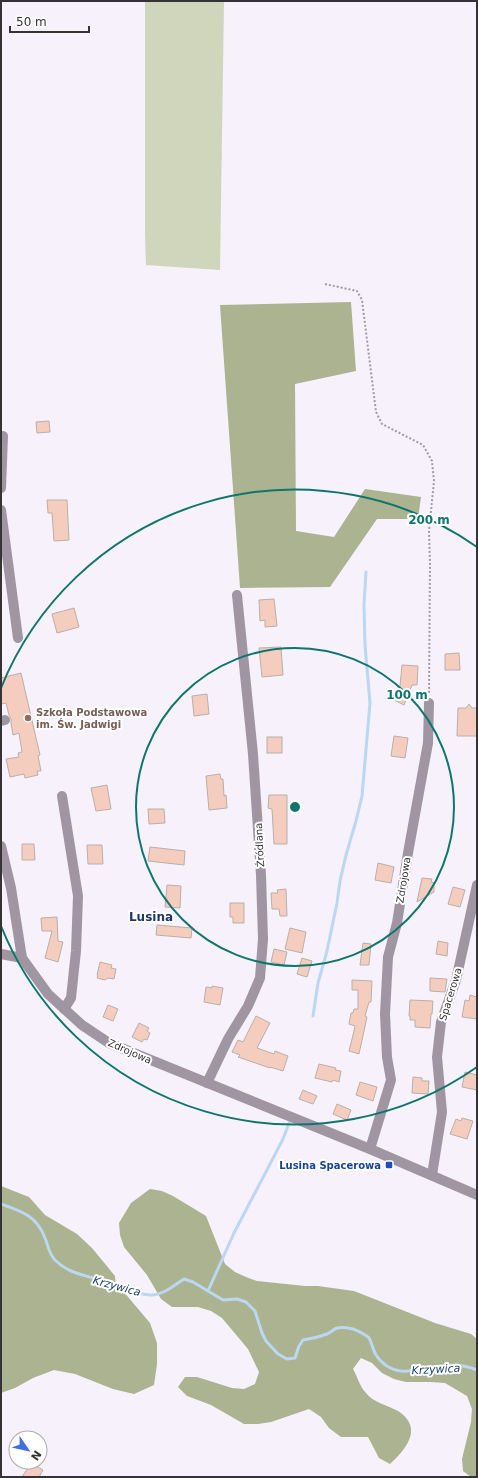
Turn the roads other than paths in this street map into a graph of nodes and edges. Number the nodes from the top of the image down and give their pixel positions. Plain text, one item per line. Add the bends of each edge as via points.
1 (3, 436) dead end
2 (1, 488) edge
3 (1, 510) edge
4 (237, 595) dead end
5 (18, 638) dead end
6 (429, 703) road end
7 (62, 796) dead end
8 (1, 846) edge
9 (477, 885) edge
10 (1, 954) edge
11 (22, 958) junction
12 (64, 1009) junction
13 (207, 1083) junction
14 (370, 1149) junction
15 (432, 1176) junction
16 (477, 1195) edge

1 - 2 street
3 - 5 street
4 - 13 street, Źródlana via 253,754 263,939 260,978
6 - 14 street, Zdrojowa via 428,743 397,923 388,958 385,1014 390,1080
7 - 12 street via 78,896 71,998
8 - 11 street, Zdrojowa
9 - 15 street, Spacerowa via 456,980 441,1022 437,1057 442,1112
10 - 11 street
11 - 12 street, Zdrojowa via 48,994
12 - 13 street, Zdrojowa via 110,1043
13 - 14 street, Zdrojowa
14 - 15 street, Zdrojowa
15 - 16 street, Zdrojowa

